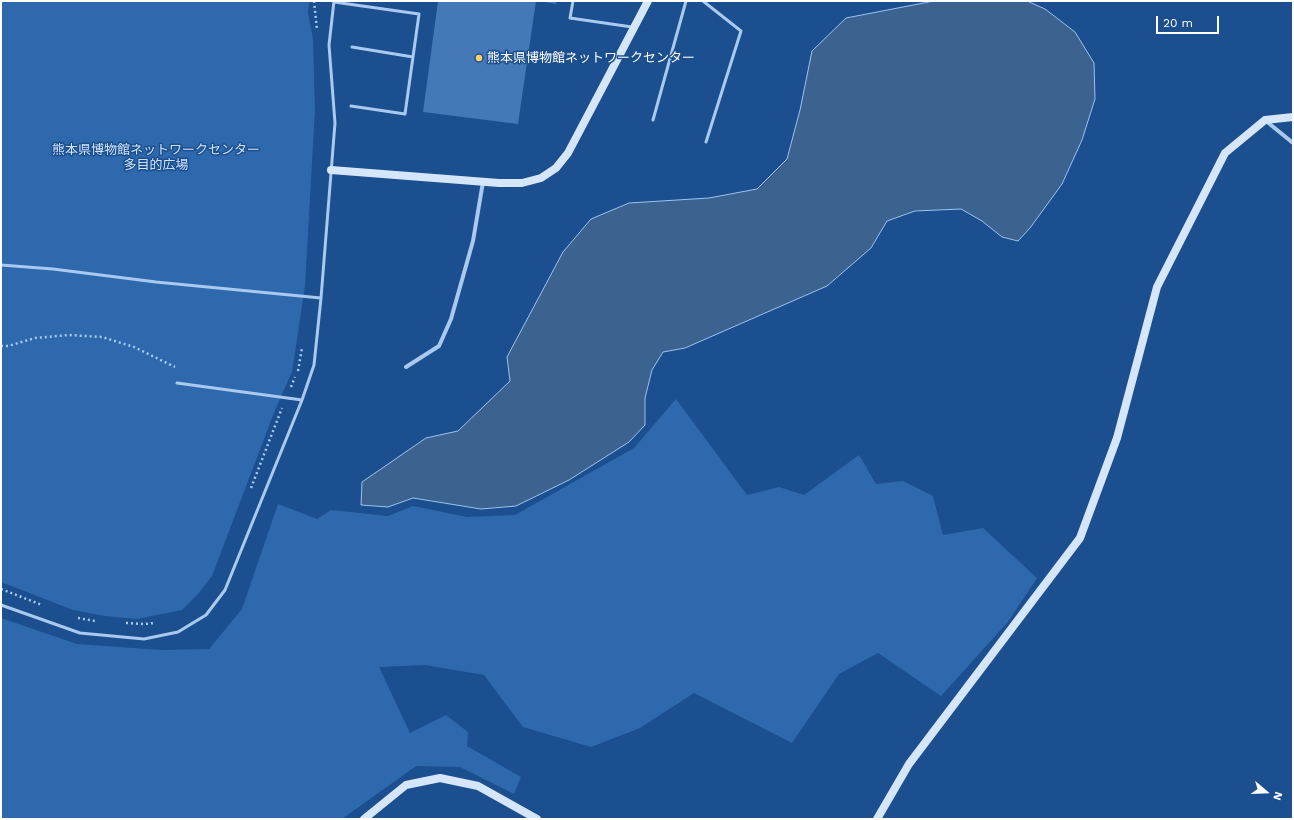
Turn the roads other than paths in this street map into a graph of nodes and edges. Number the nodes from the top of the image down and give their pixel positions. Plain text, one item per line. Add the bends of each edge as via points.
1 (334, 1) edge
2 (572, 1) edge
3 (648, 1) edge
4 (686, 1) edge
5 (703, 1) edge
6 (634, 27) junction
7 (352, 47) dead end
8 (413, 57) junction
9 (351, 106) dead end
10 (1293, 117) edge
11 (654, 120) dead end
12 (1265, 120) junction
13 (706, 142) dead end
14 (1293, 143) edge
15 (331, 170) junction
16 (483, 182) junction
17 (1, 265) edge
18 (321, 298) junction
19 (406, 367) dead end
20 (177, 383) dead end
21 (302, 400) junction
22 (1, 605) edge
23 (364, 819) edge
24 (537, 819) edge
25 (877, 819) edge

1 - 8 lane via 419,14
1 - 15 lane via 329,45 335,123
2 - 6 lane via 570,18
3 - 6 street
4 - 11 lane
5 - 13 lane via 741,31
6 - 16 street via 568,153 556,168 541,178 522,183
7 - 8 lane
8 - 9 lane via 406,114
10 - 12 street
12 - 14 street
12 - 25 street via 1225,153 1158,287 1117,438 1080,538 909,764
15 - 16 street
15 - 18 lane
16 - 19 street via 473,241 451,319 439,346
17 - 18 lane
18 - 21 lane via 314,365
20 - 21 lane
21 - 22 lane via 225,590 206,615 178,632 144,639 80,633
23 - 24 street via 406,785 440,778 478,786

